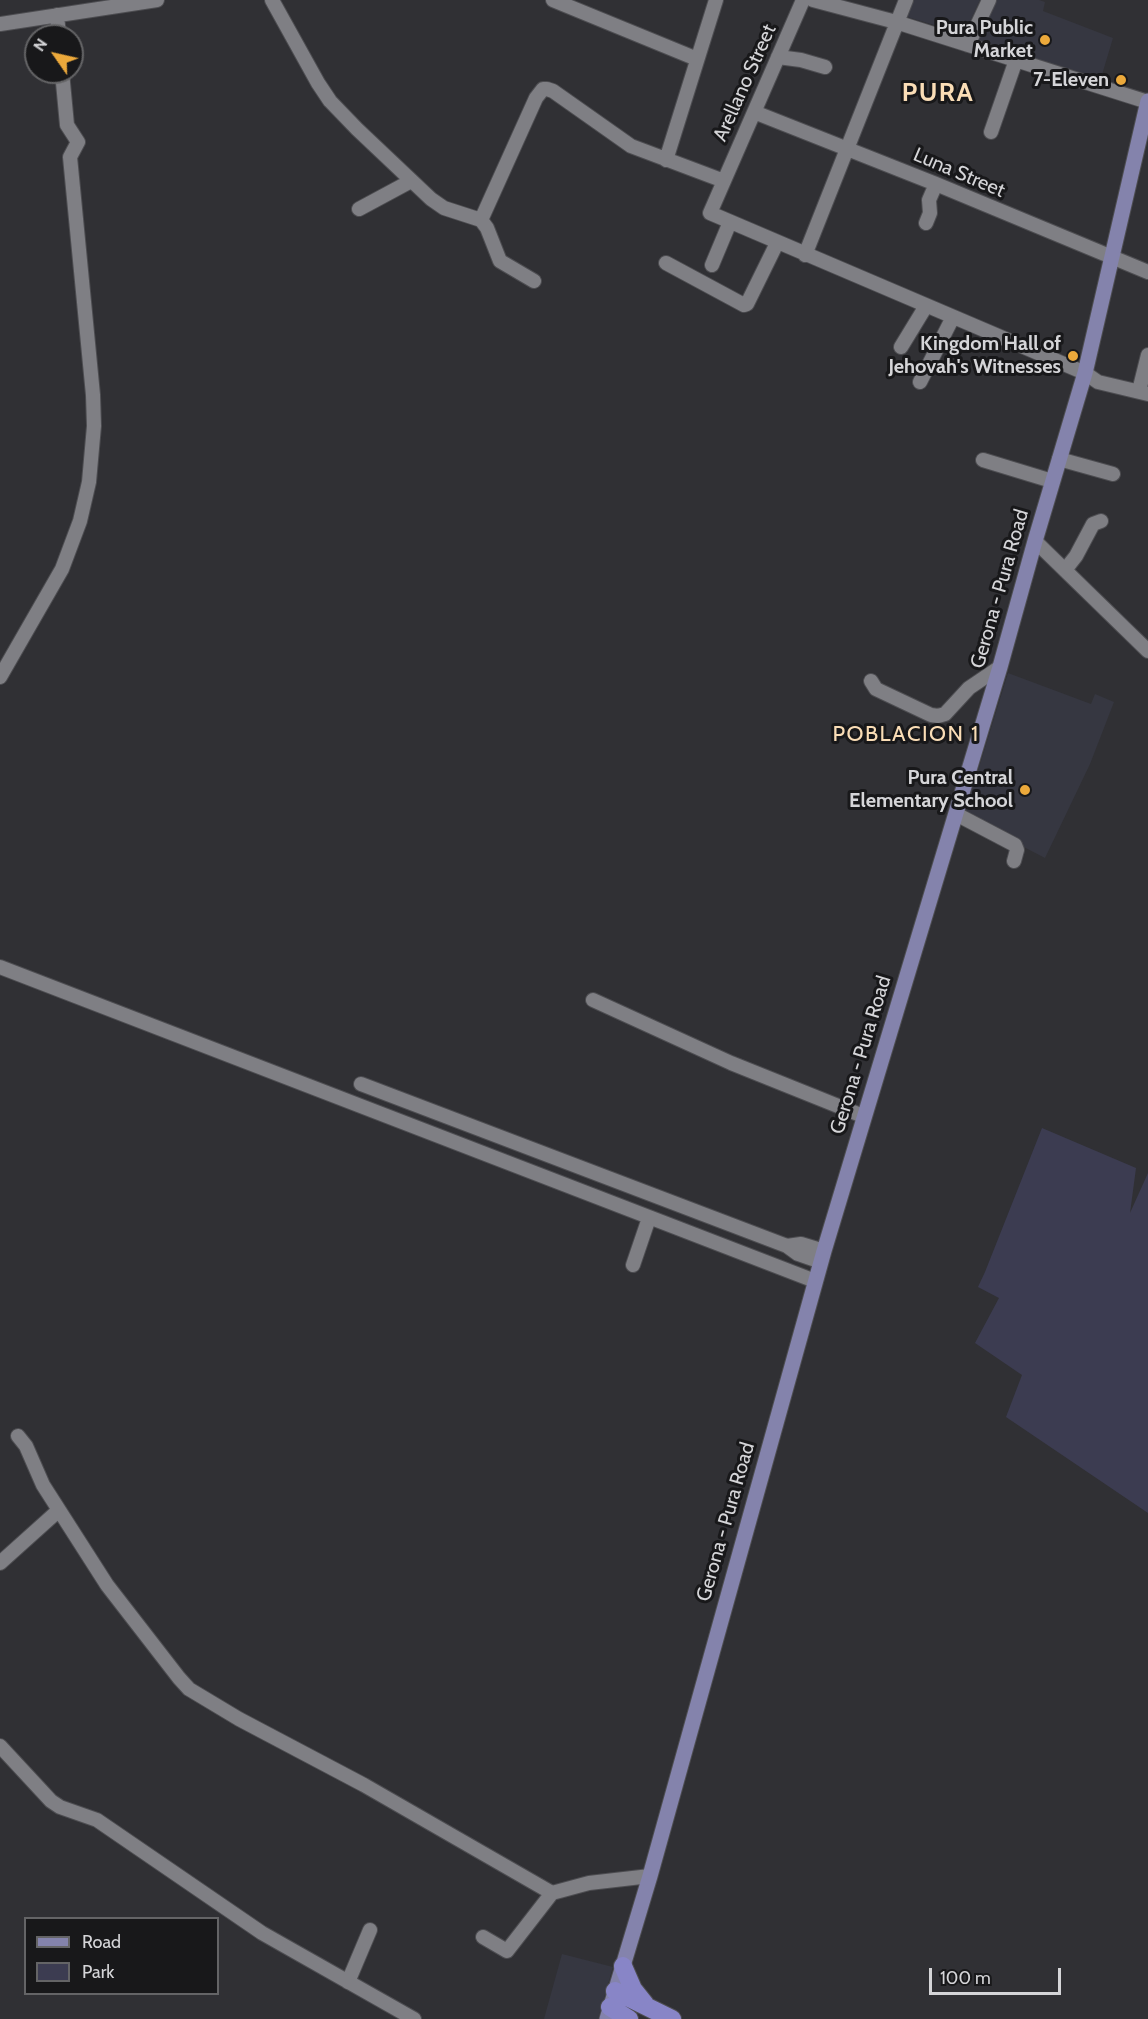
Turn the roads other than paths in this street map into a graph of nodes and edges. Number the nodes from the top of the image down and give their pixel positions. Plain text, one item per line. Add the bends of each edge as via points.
1 (157, 0) edge
2 (272, 0) edge
3 (553, 0) edge
4 (716, 0) edge
5 (803, 0) edge
6 (813, 0) edge
7 (906, 0) edge
8 (989, 0) edge
9 (57, 15) junction
10 (896, 22) junction
11 (0, 24) edge
12 (58, 24) edge
13 (968, 45) junction
14 (778, 57) junction
15 (697, 59) junction
16 (1017, 60) junction
17 (825, 67) dead end
18 (63, 84) edge
19 (1148, 101) edge
20 (754, 112) junction
21 (991, 132) dead end
22 (847, 148) junction
23 (666, 160) junction
24 (411, 181) junction
25 (724, 181) junction
26 (936, 184) junction
27 (359, 209) dead end
28 (481, 220) junction
29 (730, 222) junction
30 (926, 223) dead end
31 (777, 243) junction
32 (805, 255) junction
33 (1112, 258) junction
34 (666, 263) dead end
35 (712, 265) dead end
36 (1148, 272) edge
37 (534, 281) dead end
38 (926, 306) junction
39 (953, 317) junction
40 (901, 347) dead end
41 (1148, 355) edge
42 (1085, 373) junction
43 (920, 382) dead end
44 (1143, 393) edge
45 (1059, 459) junction
46 (983, 460) dead end
47 (1113, 474) dead end
48 (1052, 481) junction
49 (1101, 521) dead end
50 (1035, 540) junction
51 (1065, 570) junction
52 (1148, 651) edge
53 (1000, 667) junction
54 (0, 677) edge
55 (871, 681) dead end
56 (956, 814) junction
57 (1014, 861) dead end
58 (0, 967) edge
59 (593, 1000) dead end
60 (361, 1084) dead end
61 (863, 1116) junction
62 (649, 1218) junction
63 (822, 1256) junction
64 (633, 1265) dead end
65 (815, 1281) junction
66 (18, 1437) dead end
67 (59, 1510) junction
68 (0, 1563) edge
69 (0, 1746) edge
70 (650, 1876) junction
71 (552, 1893) junction
72 (370, 1930) dead end
73 (483, 1937) dead end
74 (623, 1966) junction
75 (348, 1982) junction
76 (610, 2006) edge
77 (648, 2008) junction
78 (414, 2019) edge
79 (629, 2019) edge
80 (672, 2019) edge

1 - 9 street
2 - 24 street via 330,101
3 - 15 street
4 - 15 street
5 - 14 street, Arellano Street
6 - 10 street
7 - 10 street
8 - 13 street
9 - 11 street
9 - 12 street
10 - 13 street
10 - 22 street
13 - 16 street
14 - 17 street
14 - 20 street, Arellano Street
15 - 23 street
16 - 19 street
16 - 21 street
18 - 54 street via 67,125 78,142 70,157 93,395 89,482 80,522 62,569
19 - 33 main road, Gerona - Pura Road
20 - 22 street, Luna Street
20 - 25 street, Arellano Street
22 - 26 street, Luna Street
22 - 32 street
23 - 25 street
23 - 28 street via 632,146 553,91 543,90
24 - 27 street
24 - 28 street via 444,208
25 - 29 street, Arellano Street via 710,213
26 - 30 street
26 - 33 street, Luna Street
28 - 37 street via 500,261
29 - 31 street
29 - 35 street
31 - 32 street
31 - 34 street via 744,305
32 - 38 street
33 - 36 street, Luna Street
33 - 42 main road, Gerona - Pura Road
38 - 39 street
38 - 40 street
39 - 42 street
39 - 43 street
41 - 44 street
42 - 44 street via 1098,382
42 - 45 main road, Gerona - Pura Road
45 - 47 street
45 - 48 main road, Gerona - Pura Road
46 - 48 street
48 - 50 main road, Gerona - Pura Road
49 - 51 street via 1093,524
50 - 51 street
50 - 53 main road, Gerona - Pura Road
51 - 52 street
53 - 55 street via 938,716 876,689
53 - 56 main road, Gerona - Pura Road
56 - 57 street via 1015,846
56 - 61 main road, Gerona - Pura Road
58 - 62 street
59 - 61 street via 731,1063
60 - 63 street via 787,1245 801,1244
61 - 63 main road, Gerona - Pura Road
62 - 64 street
62 - 65 street
63 - 65 main road, Gerona - Pura Road
65 - 70 main road, Gerona - Pura Road
66 - 67 street
67 - 68 street
67 - 71 street via 106,1585 189,1689
69 - 75 street via 51,1801 97,1820 262,1934
70 - 71 street via 582,1884
70 - 74 main road, Gerona - Pura Road
71 - 73 street via 507,1952
72 - 75 street
74 - 76 main road, Gerona - Pura Road
74 - 77 highway via 633,1989
75 - 78 street
76 - 77 highway
76 - 79 highway
77 - 80 highway

